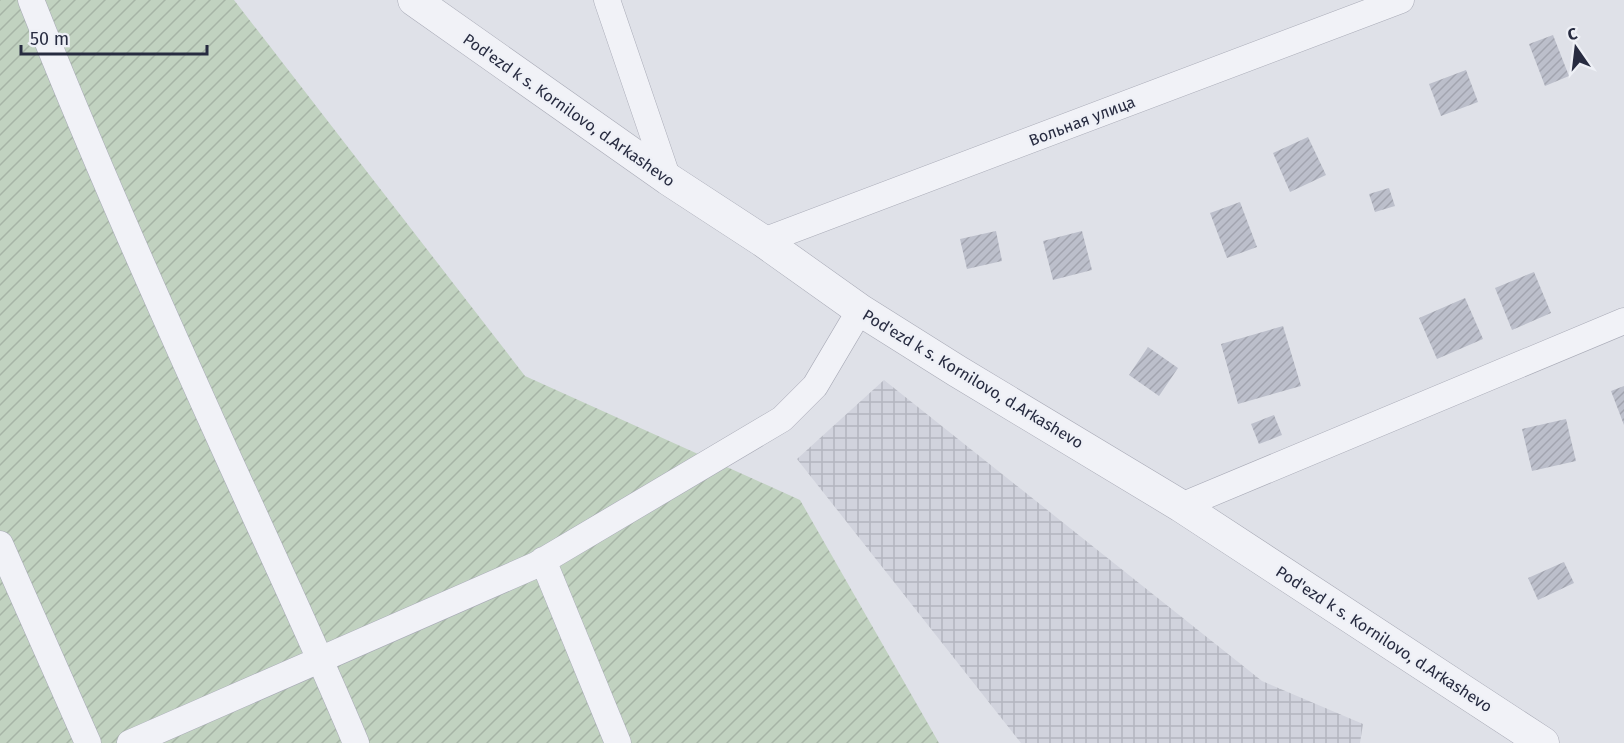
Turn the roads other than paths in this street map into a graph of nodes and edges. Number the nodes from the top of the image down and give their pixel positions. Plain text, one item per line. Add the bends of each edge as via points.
1 (32, 0) edge
2 (414, 0) edge
3 (607, 0) edge
4 (1401, 0) edge
5 (668, 179) junction
6 (763, 241) junction
7 (860, 310) junction
8 (1624, 321) edge
9 (1181, 506) junction
10 (0, 544) edge
11 (543, 560) junction
12 (321, 660) junction
13 (88, 743) edge
14 (130, 743) edge
15 (356, 743) edge
16 (618, 743) edge
17 (1543, 743) edge

1 - 12 street via 64,83 218,435
2 - 5 street, Pod'ezd k s. Kornilovo, d.Arkashevo
3 - 5 street
4 - 6 street, Вольная улица
5 - 6 street, Pod'ezd k s. Kornilovo, d.Arkashevo
6 - 7 street, Pod'ezd k s. Kornilovo, d.Arkashevo
7 - 9 street, Pod'ezd k s. Kornilovo, d.Arkashevo
7 - 11 street via 815,386 782,419
8 - 9 street
9 - 17 street, Pod'ezd k s. Kornilovo, d.Arkashevo
10 - 13 street
11 - 12 street
11 - 16 street
12 - 14 street
12 - 15 street

